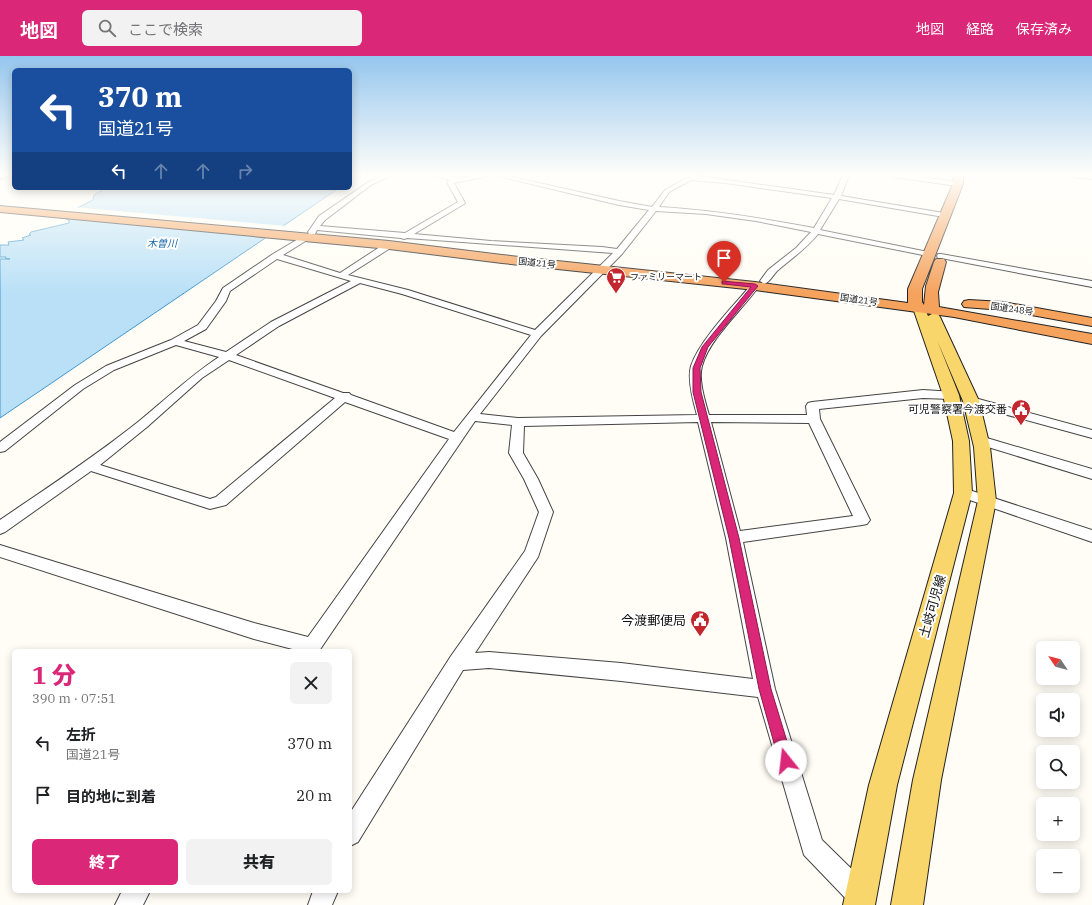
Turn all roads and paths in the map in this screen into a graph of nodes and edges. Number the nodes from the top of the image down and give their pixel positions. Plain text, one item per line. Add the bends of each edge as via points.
1 (72, 215) edge
2 (112, 215) edge
3 (326, 215) edge
4 (442, 215) edge
5 (649, 215) edge
6 (725, 215) edge
7 (826, 215) edge
8 (944, 215) edge
9 (957, 215) edge
10 (815, 231) junction
11 (306, 233) junction
12 (397, 241) junction
13 (619, 252) junction
14 (276, 256) junction
15 (927, 260) junction
16 (940, 261) junction
17 (604, 267) junction
18 (342, 276) junction
19 (360, 280) junction
20 (760, 284) junction
21 (1092, 284) edge
22 (804, 286) junction
23 (932, 303) junction
24 (966, 304) junction
25 (1092, 322) edge
26 (537, 334) junction
27 (1092, 339) edge
28 (175, 342) junction
29 (227, 356) junction
30 (345, 396) junction
31 (961, 398) junction
32 (471, 417) junction
33 (704, 418) junction
34 (814, 419) junction
35 (518, 422) junction
36 (1092, 434) edge
37 (457, 438) junction
38 (980, 440) junction
39 (0, 448) edge
40 (89, 466) junction
41 (1092, 474) edge
42 (963, 493) junction
43 (987, 501) junction
44 (0, 528) edge
45 (1092, 536) edge
46 (734, 538) junction
47 (0, 551) edge
48 (310, 648) edge
49 (458, 662) junction
50 (765, 689) junction
51 (352, 831) edge
52 (136, 893) edge
53 (325, 893) edge
54 (860, 900) edge
55 (127, 905) edge
56 (320, 905) edge
57 (907, 905) edge

1 - 11 highway, 国道21号
2 - 11 highway, 国道21号
3 - 11 street
4 - 12 street
5 - 13 street
6 - 10 street
7 - 10 street
8 - 15 highway
9 - 16 highway
10 - 15 street
10 - 20 street via 799,250 769,273
11 - 12 highway, 国道21号
11 - 12 street
11 - 14 street
12 - 13 street via 602,249
12 - 17 highway, 国道21号
12 - 18 street
13 - 17 street
14 - 18 street
14 - 28 street via 226,290 202,327
15 - 22 highway via 912,285 895,291
15 - 23 highway via 915,289
16 - 21 street
16 - 23 highway via 944,274 941,288
17 - 20 highway, 国道21号
17 - 26 street
18 - 19 street
19 - 26 street
19 - 29 street via 275,324
20 - 22 highway, 国道21号
20 - 23 highway, 国道21号
20 - 33 street via 705,347 696,368 697,392
22 - 23 highway, 国道21号
23 - 24 highway, 国道248号
23 - 24 highway
23 - 27 highway, 国道248号
23 - 31 main road, 土岐可児線
24 - 25 highway, 国道248号 via 1003,306
26 - 32 street
28 - 29 street
28 - 39 street via 110,368 79,387
29 - 30 street
29 - 40 street via 198,376
30 - 37 street
30 - 40 street via 221,501 210,504
31 - 34 street via 923,394 812,406
31 - 36 street
31 - 38 main road, 土岐可児線
31 - 42 main road, 土岐可児線
32 - 35 street
32 - 37 street
33 - 34 street
33 - 35 street
33 - 46 street
34 - 46 street via 862,520
35 - 49 street via 516,453 532,479 546,512 532,553
37 - 48 street
38 - 41 street
38 - 43 main road, 土岐可児線
40 - 44 street
42 - 43 street
42 - 54 main road, 土岐可児線 via 883,785
43 - 45 street
43 - 57 main road, 土岐可児線 via 927,780
46 - 50 street
47 - 48 street
49 - 50 street via 489,660
49 - 51 street
50 - 54 street via 812,846
52 - 55 street
53 - 56 street

